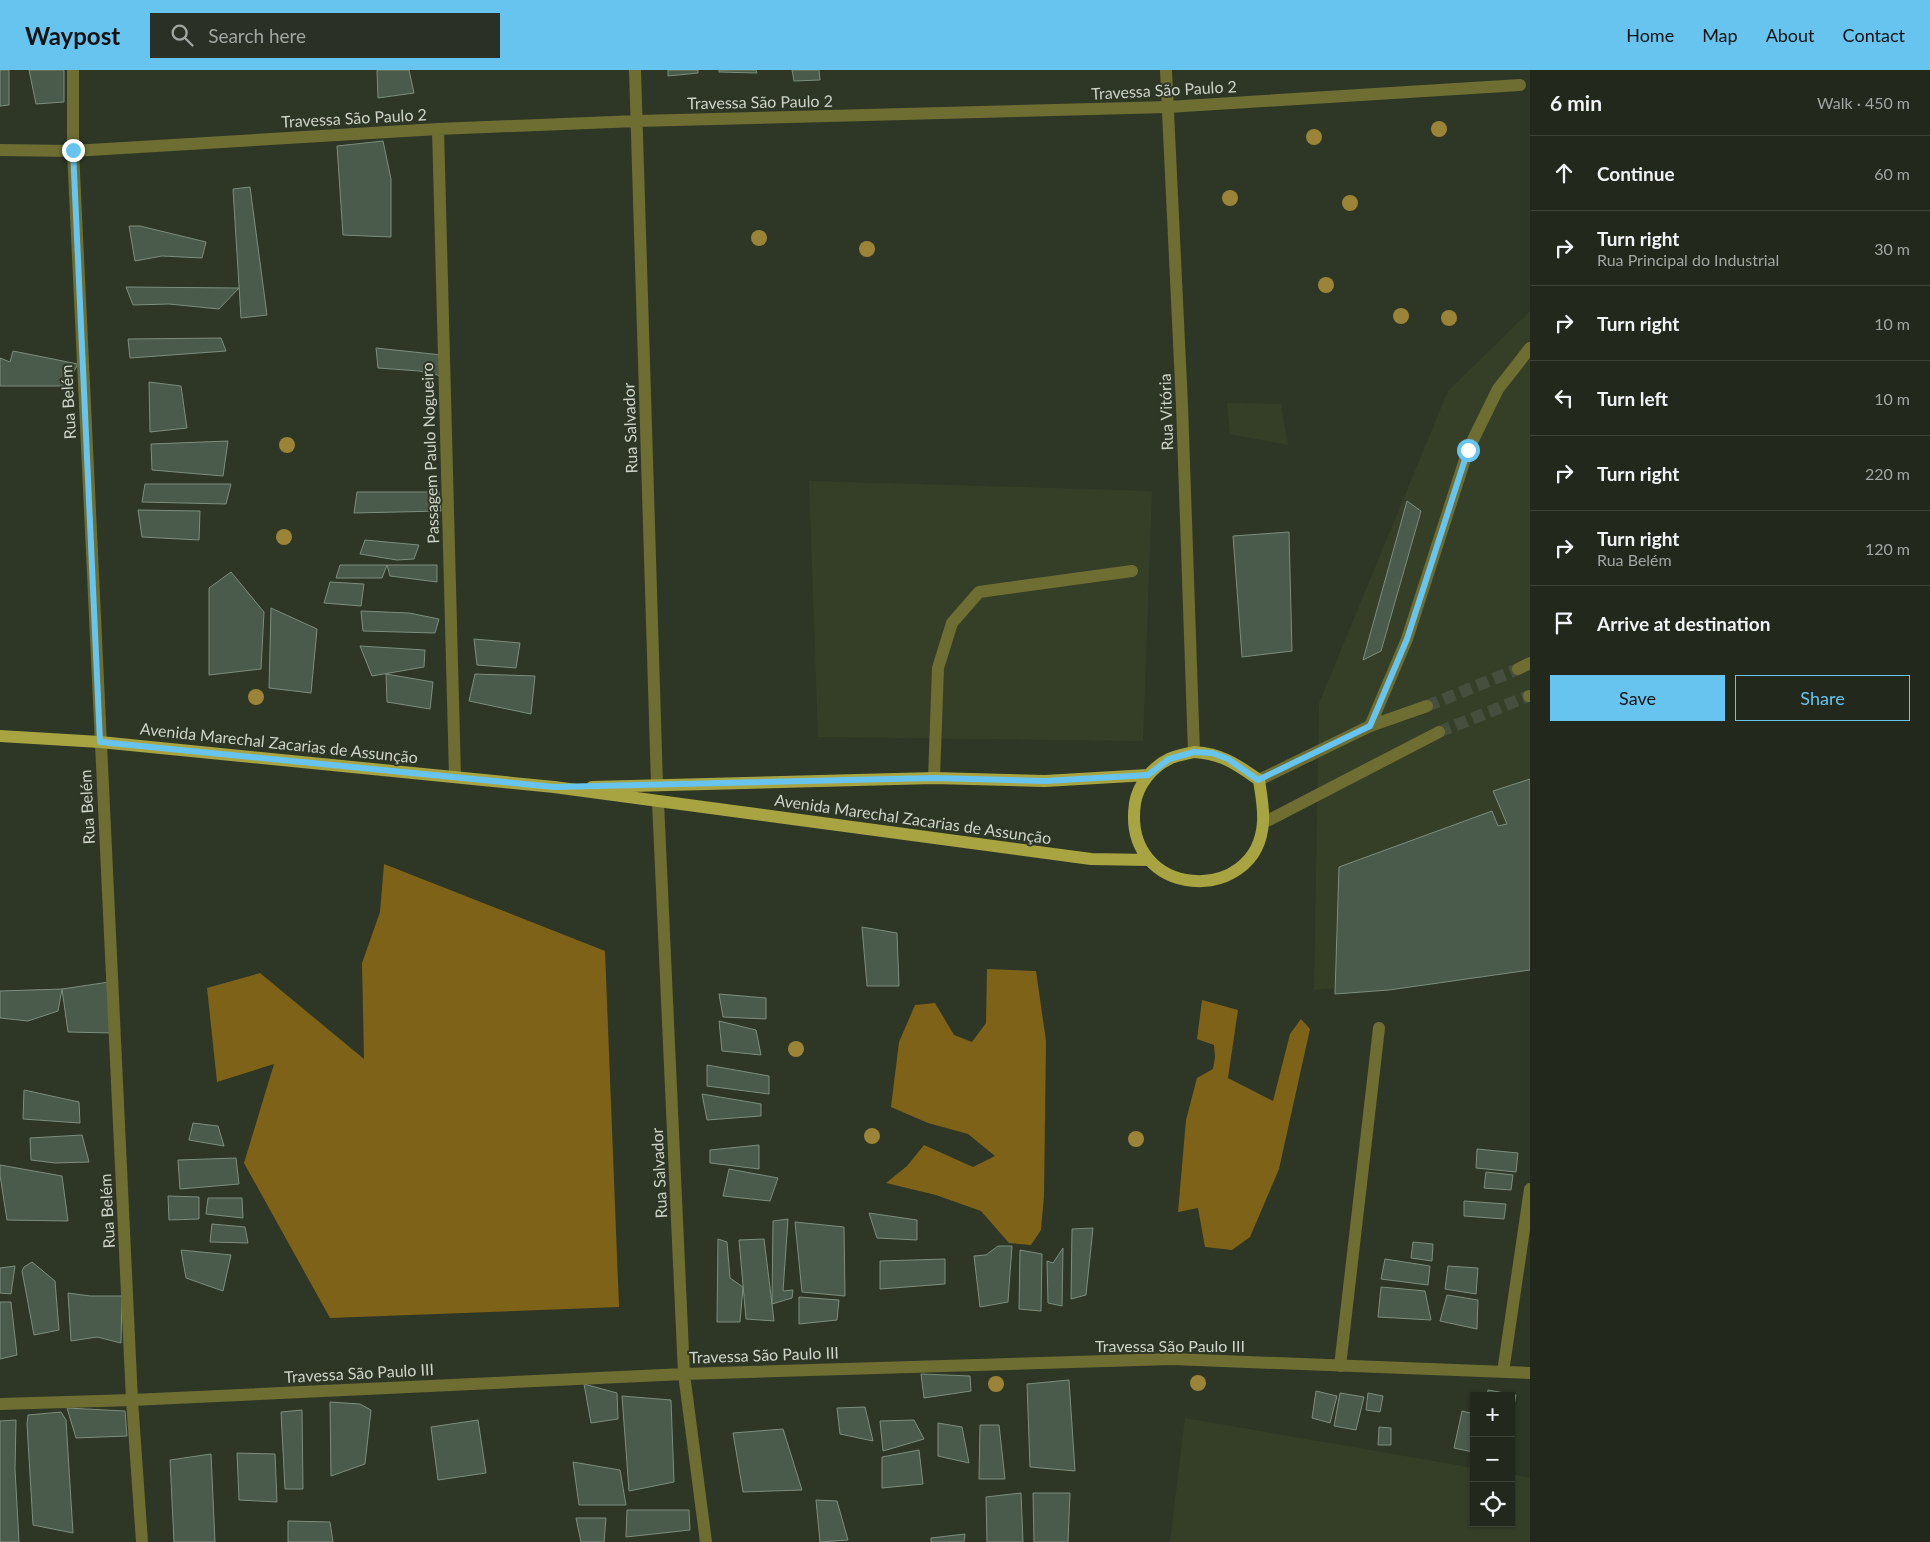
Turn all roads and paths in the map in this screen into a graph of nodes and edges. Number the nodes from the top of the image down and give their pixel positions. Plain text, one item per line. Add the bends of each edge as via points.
1 (73, 70) edge
2 (635, 70) edge
3 (1166, 70) edge
4 (1520, 85) dead end
5 (1168, 108) junction
6 (637, 121) junction
7 (438, 129) junction
8 (0, 150) edge
9 (73, 150) junction
10 (1530, 348) edge
11 (1132, 571) dead end
12 (1530, 663) edge
13 (1518, 668) tunnel mouth
14 (1427, 706) tunnel mouth
15 (1370, 726) junction
16 (1439, 732) tunnel mouth
17 (0, 736) edge
18 (100, 742) junction
19 (1194, 752) junction
20 (1148, 775) junction
21 (455, 777) junction
22 (934, 778) junction
23 (1258, 780) junction
24 (657, 785) junction
25 (554, 787) junction
26 (658, 802) junction
27 (1264, 823) junction
28 (1149, 860) junction
29 (1379, 1028) dead end
30 (1530, 1189) edge
31 (1340, 1366) junction
32 (1503, 1372) junction
33 (1530, 1373) edge
34 (684, 1374) junction
35 (132, 1400) junction
36 (0, 1404) edge
37 (142, 1542) edge
38 (706, 1542) edge

1 - 9 street, Rua Belém
2 - 6 street, Rua Salvador
3 - 5 street, Rua Vitória
4 - 5 street, Travessa São Paulo 2
5 - 6 street, Travessa São Paulo 2
5 - 19 street, Rua Vitória
6 - 7 street, Travessa São Paulo 2
6 - 24 street, Rua Salvador
7 - 9 street, Travessa São Paulo 2
7 - 21 street, Passagem Paulo Nogueiro
8 - 9 street, Travessa São Paulo 2
9 - 18 street, Rua Belém
10 - 15 street via 1498,389 1468,450 1407,639
11 - 22 street via 979,592 952,623 938,668
12 - 13 street
14 - 15 street
15 - 23 street
16 - 27 street
17 - 18 main road, Avenida Marechal Zacarias de Assunção
18 - 21 main road, Avenida Marechal Zacarias de Assunção
18 - 35 street, Rua Belém
19 - 20 main road via 1169,759
19 - 23 main road via 1212,753 1228,759
20 - 22 main road, Avenida Marechal Zacarias de Assunção via 1045,781
20 - 28 main road via 1136,796 1133,820 1138,844
21 - 25 main road, Avenida Marechal Zacarias de Assunção
22 - 24 main road, Avenida Marechal Zacarias de Assunção
23 - 27 main road
24 - 25 main road, Avenida Marechal Zacarias de Assunção
25 - 26 main road, Avenida Marechal Zacarias de Assunção
26 - 28 main road, Avenida Marechal Zacarias de Assunção via 1091,859
26 - 34 street, Rua Salvador
27 - 28 main road via 1257,847 1241,867 1219,879 1194,882 1169,876
29 - 31 street
30 - 32 street
31 - 32 street, Travessa São Paulo III
31 - 34 street, Travessa São Paulo III via 1172,1359
32 - 33 street, Travessa São Paulo III
34 - 35 street, Travessa São Paulo III
34 - 38 street, Rua Salvador
35 - 36 street, Travessa São Paulo III
35 - 37 street, Rua Belém

